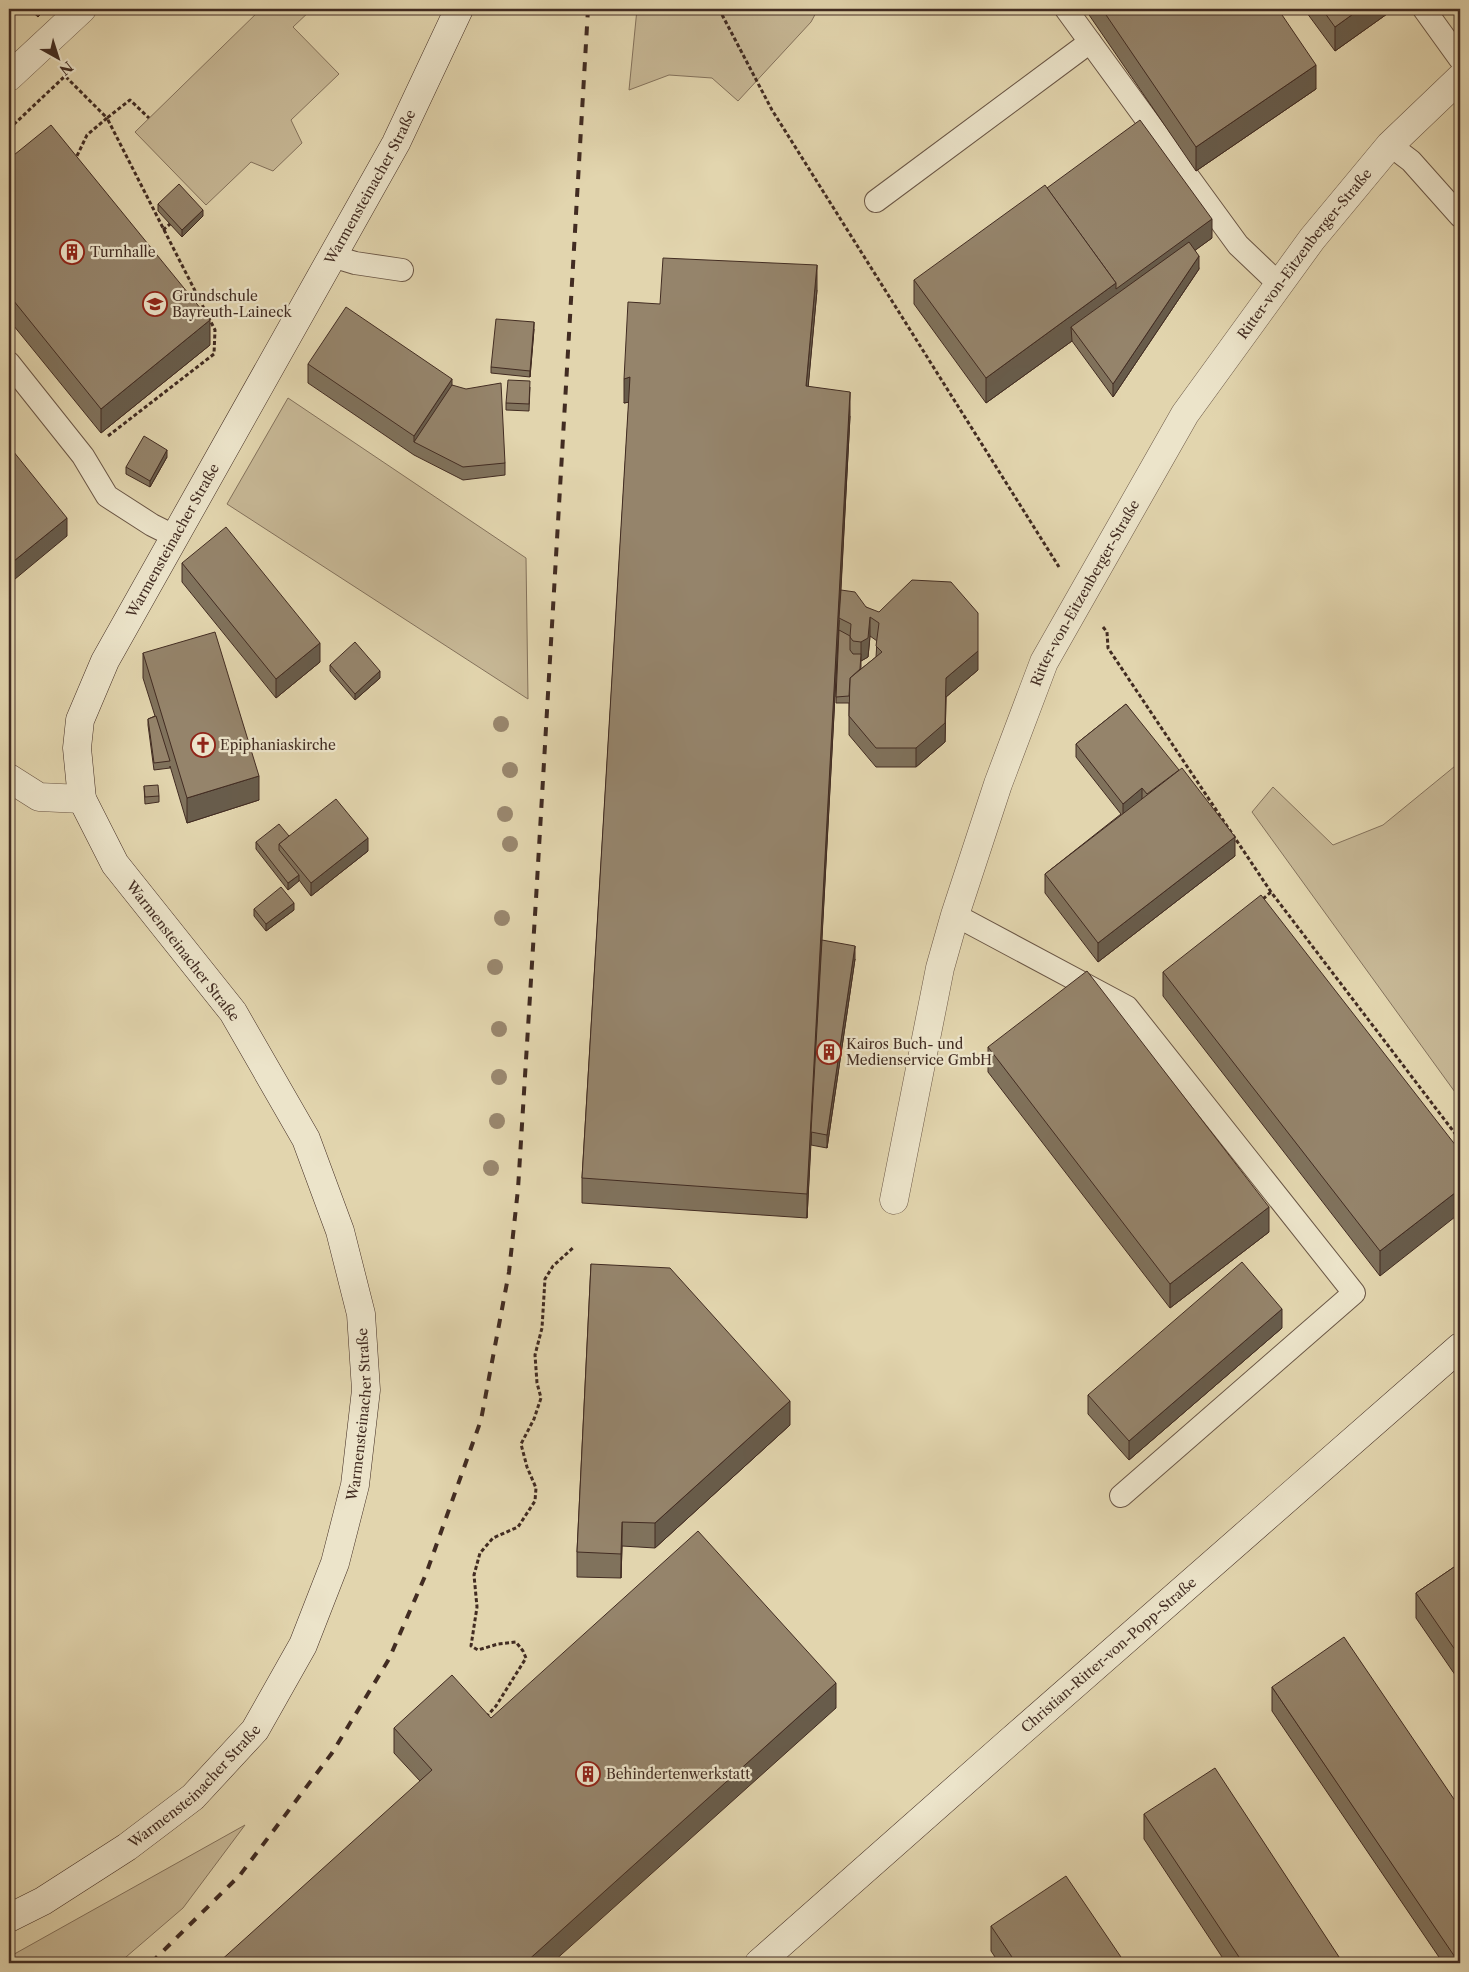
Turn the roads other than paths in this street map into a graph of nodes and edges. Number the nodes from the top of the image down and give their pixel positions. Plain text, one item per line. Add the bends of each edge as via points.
1 (82, 9) edge
2 (459, 9) edge
3 (1066, 9) edge
4 (1424, 9) edge
5 (1090, 42) junction
6 (1460, 59) edge
7 (9, 77) edge
8 (1460, 78) edge
9 (1390, 145) junction
10 (876, 201) dead end
11 (1460, 216) edge
12 (332, 256) junction
13 (402, 270) dead end
14 (1279, 284) junction
15 (9, 363) edge
16 (176, 537) junction
17 (9, 778) edge
18 (82, 799) junction
19 (955, 915) junction
20 (894, 1200) dead end
21 (1460, 1347) edge
22 (1120, 1496) dead end
23 (9, 1918) edge
24 (759, 1963) edge

1 - 7 street
2 - 12 street, Warmensteinacher Straße via 396,142
3 - 5 lane
4 - 6 lane
5 - 10 lane
5 - 14 lane via 1238,246
8 - 9 street, Ritter-von-Eitzenberger-Straße
9 - 11 lane via 1411,161
9 - 14 street, Ritter-von-Eitzenberger-Straße
12 - 13 lane
12 - 16 street, Warmensteinacher Straße
14 - 19 street, Ritter-von-Eitzenberger-Straße via 1185,414 1044,662 998,784
15 - 16 lane via 83,456 108,496
16 - 18 street, Warmensteinacher Straße via 105,661 80,720 77,748
17 - 18 street via 39,797
18 - 23 street, Warmensteinacher Straße via 115,864 233,1012 306,1139 340,1231 361,1314 366,1390 354,1485 335,1563 303,1645 255,1730 193,1797 127,1847 43,1901
19 - 20 street, Ritter-von-Eitzenberger-Straße via 940,968
19 - 22 lane via 1126,1007 1354,1294
21 - 24 street, Christian-Ritter-von-Popp-Straße

